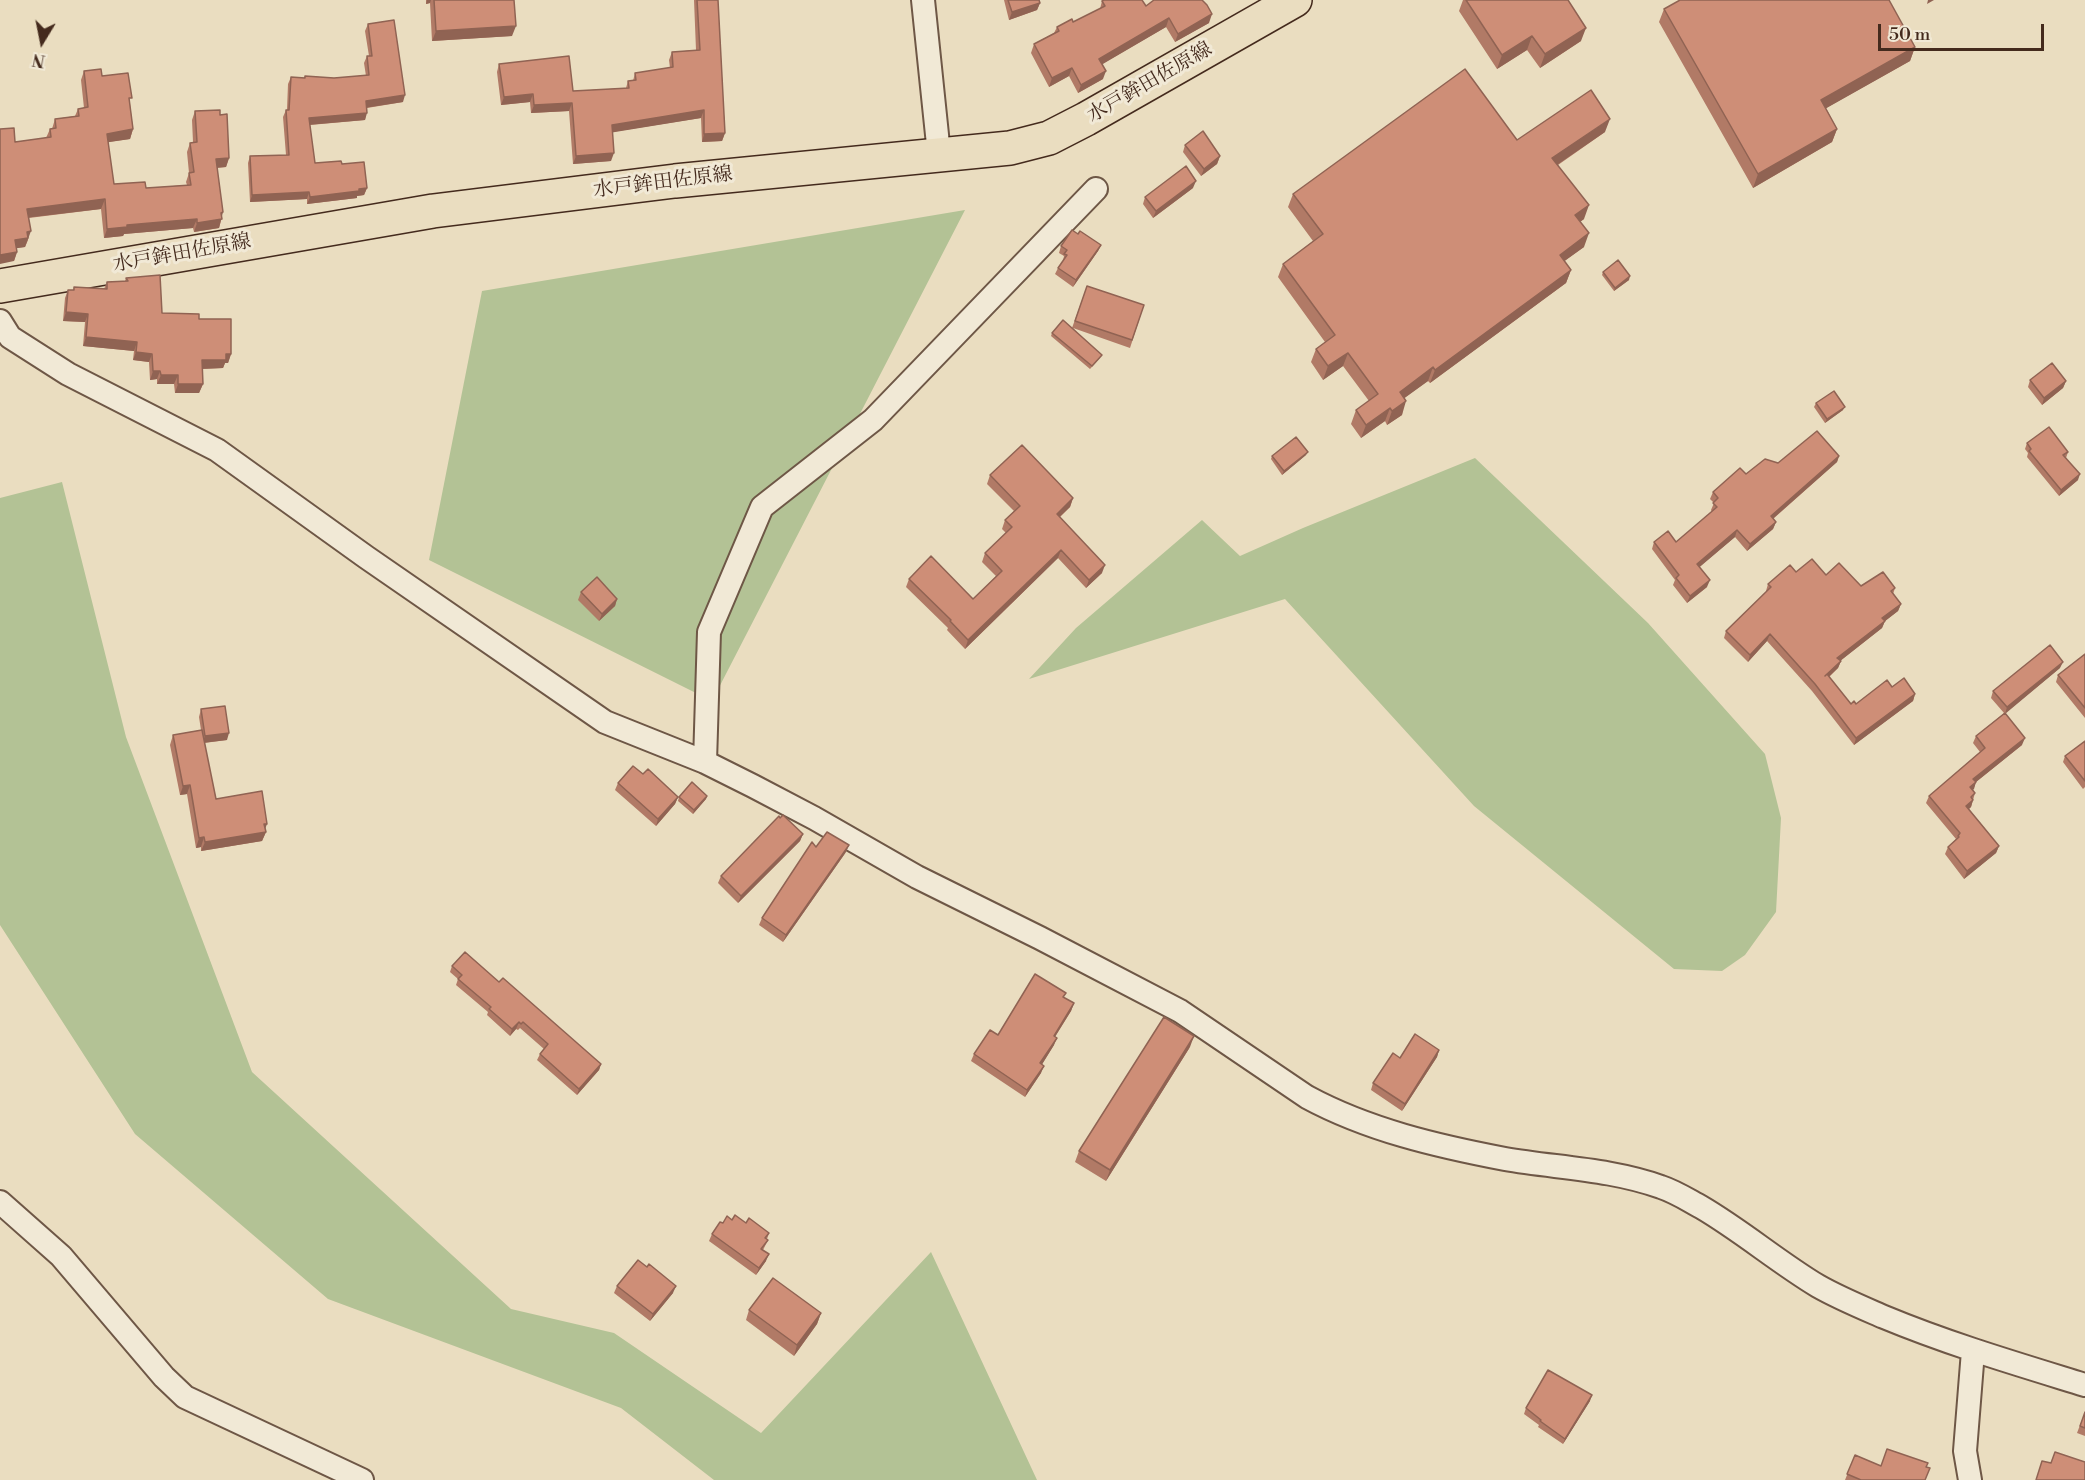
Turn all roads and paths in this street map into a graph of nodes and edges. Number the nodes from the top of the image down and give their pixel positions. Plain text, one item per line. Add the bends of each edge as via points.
1 (923, 0) edge
2 (1294, 0) edge
3 (939, 154) junction
4 (1096, 189) dead end
5 (0, 286) edge
6 (0, 321) edge
7 (705, 762) junction
8 (0, 1202) edge
9 (1973, 1351) junction
10 (2085, 1385) edge
11 (362, 1480) edge
12 (1970, 1480) edge

1 - 3 street
2 - 3 main road, 水戸鉾田佐原線 via 1048,138 1010,148
3 - 5 main road, 水戸鉾田佐原線 via 675,181 433,212
4 - 7 street via 873,420 762,507 709,632
6 - 7 street via 10,337 68,374 217,450 605,722
7 - 9 street via 917,877 1180,1011 1327,1107 1380,1128 1439,1144 1506,1159 1595,1170 1668,1189 1722,1220 1827,1291
8 - 11 street via 61,1257 185,1397
9 - 10 street
9 - 12 street via 1965,1451

